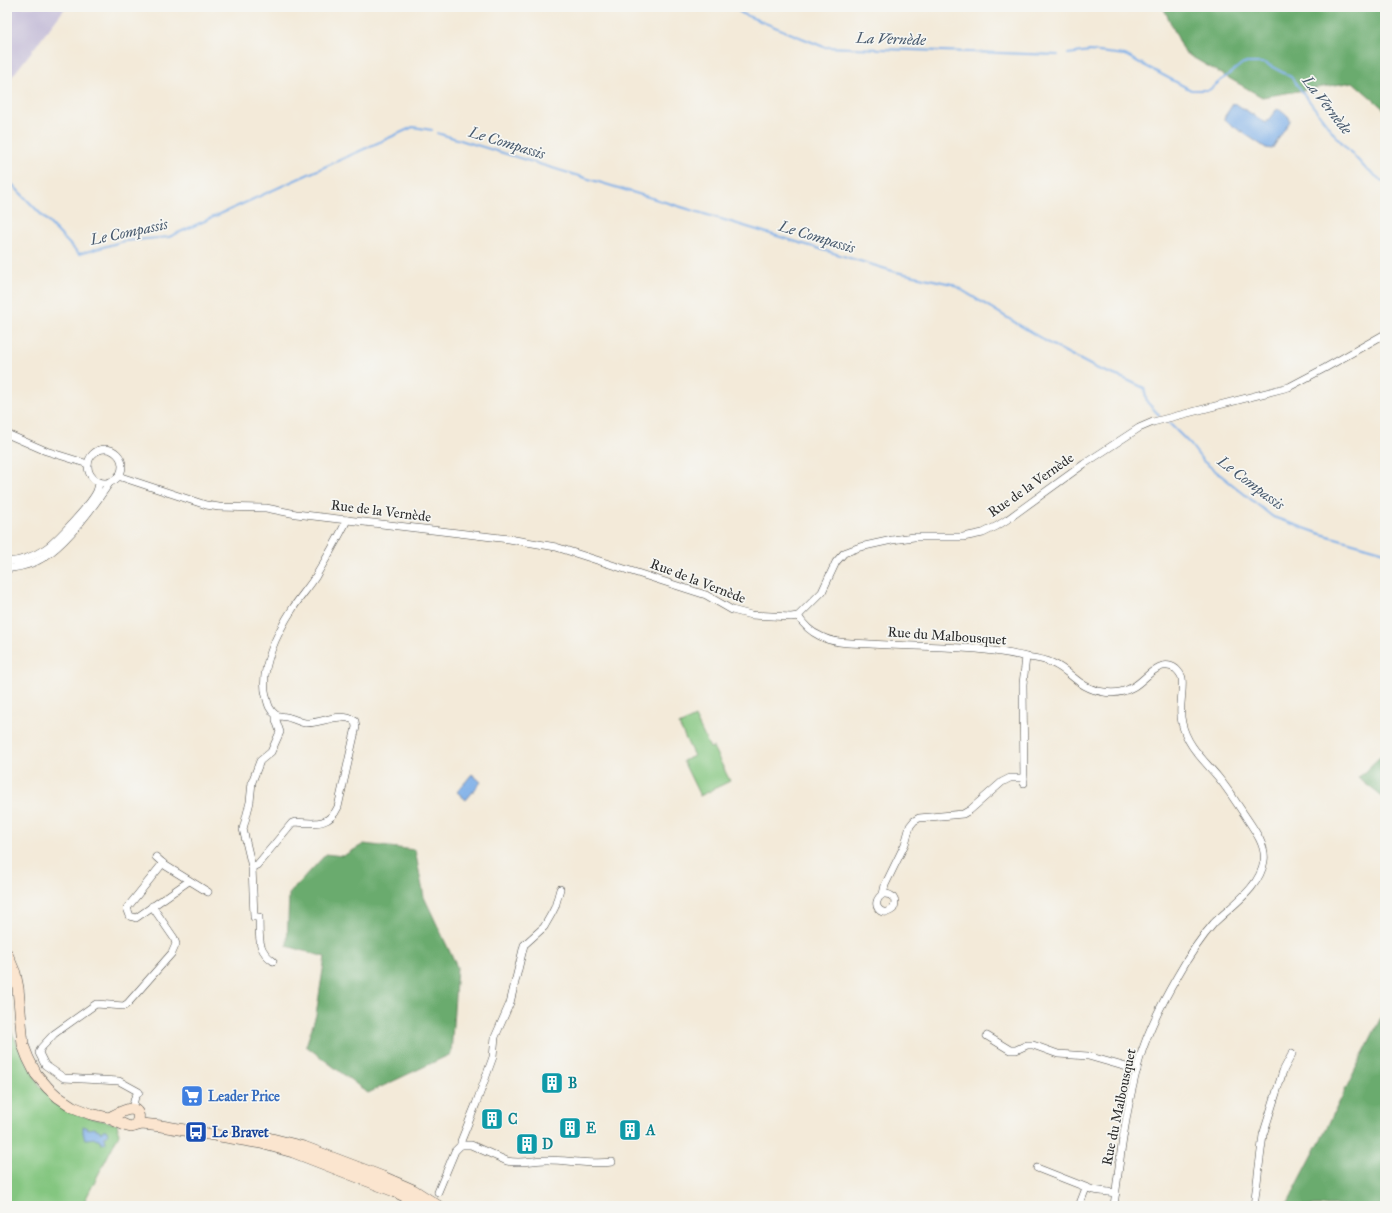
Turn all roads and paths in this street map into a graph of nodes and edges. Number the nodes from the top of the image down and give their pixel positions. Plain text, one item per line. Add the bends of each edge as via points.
1 (1385, 334) edge
2 (7, 434) edge
3 (88, 464) junction
4 (118, 476) junction
5 (99, 482) junction
6 (110, 482) junction
7 (347, 520) junction
8 (7, 562) edge
9 (7, 569) edge
10 (798, 616) junction
11 (1026, 656) junction
12 (276, 715) junction
13 (156, 857) dead end
14 (163, 863) junction
15 (252, 867) junction
16 (189, 881) junction
17 (560, 889) dead end
18 (208, 892) dead end
19 (883, 894) dead end
20 (152, 906) junction
21 (7, 954) edge
22 (273, 960) dead end
23 (987, 1036) dead end
24 (1292, 1054) dead end
25 (1138, 1070) junction
26 (131, 1117) junction
27 (461, 1145) junction
28 (612, 1162) dead end
29 (1037, 1168) dead end
30 (1086, 1188) junction
31 (438, 1192) dead end
32 (1116, 1193) junction
33 (425, 1206) edge
34 (438, 1206) edge
35 (1080, 1206) edge
36 (1114, 1206) edge
37 (1254, 1206) edge

1 - 10 street, Rue de la Vernède via 1289,387 1153,422 1139,428 1008,519 983,533 964,537 892,540 844,553 836,562 822,592
2 - 3 street via 46,451
3 - 4 street via 98,451 109,450 120,460
3 - 5 street via 90,475
4 - 6 street
4 - 7 street, Rue de la Vernède via 213,506 266,508
5 - 6 street
5 - 8 street via 92,500 52,544 35,555
6 - 9 street via 97,502 50,553 38,561
7 - 10 street, Rue de la Vernède via 556,547 706,595 732,610 772,617
7 - 12 street via 319,571 284,622 271,650 264,690 269,709
10 - 11 street, Rue du Malbousquet via 820,637 831,640 962,648
11 - 19 street via 1023,684 1024,781 1010,778 1002,782 963,814 919,818 914,821
11 - 25 street, Rue du Malbousquet via 1053,663 1080,684 1089,689 1105,692 1118,693 1133,687 1159,667 1170,666 1179,672 1182,678 1181,722 1191,746 1229,792 1255,831 1264,850 1265,860 1261,873 1253,885 1214,924 1178,975 1150,1029
12 - 15 street via 280,732 271,752 260,761 254,775 243,829
12 - 15 street via 306,723 350,717 355,721 356,727 335,813 320,823 292,823 257,865
13 - 14 street
14 - 16 street
14 - 20 street via 127,908 130,916 136,918
15 - 22 street via 254,917 259,917 260,944 262,950
16 - 18 street
16 - 20 street
17 - 27 street via 555,907 544,927 524,945 510,1003 495,1036 493,1057
20 - 26 street via 174,938 176,944 172,953 128,1003 124,1006 96,1004 54,1034 39,1053 45,1064 64,1078 119,1080 135,1088 139,1092 135,1097
21 - 26 main road via 18,988 23,1044 36,1074 58,1097 73,1107 110,1118
23 - 25 street via 1010,1050 1033,1045 1058,1054 1088,1056
24 - 37 street via 1283,1071 1263,1135
25 - 32 street, Rue du Malbousquet via 1123,1138
26 - 33 main road via 142,1124 261,1143 286,1150 394,1191
26 - 34 main road via 266,1137 304,1147 398,1183
27 - 28 street via 471,1145 513,1162
27 - 31 street via 455,1151
29 - 30 street
30 - 32 street
30 - 35 street
32 - 36 street, Rue du Malbousquet

